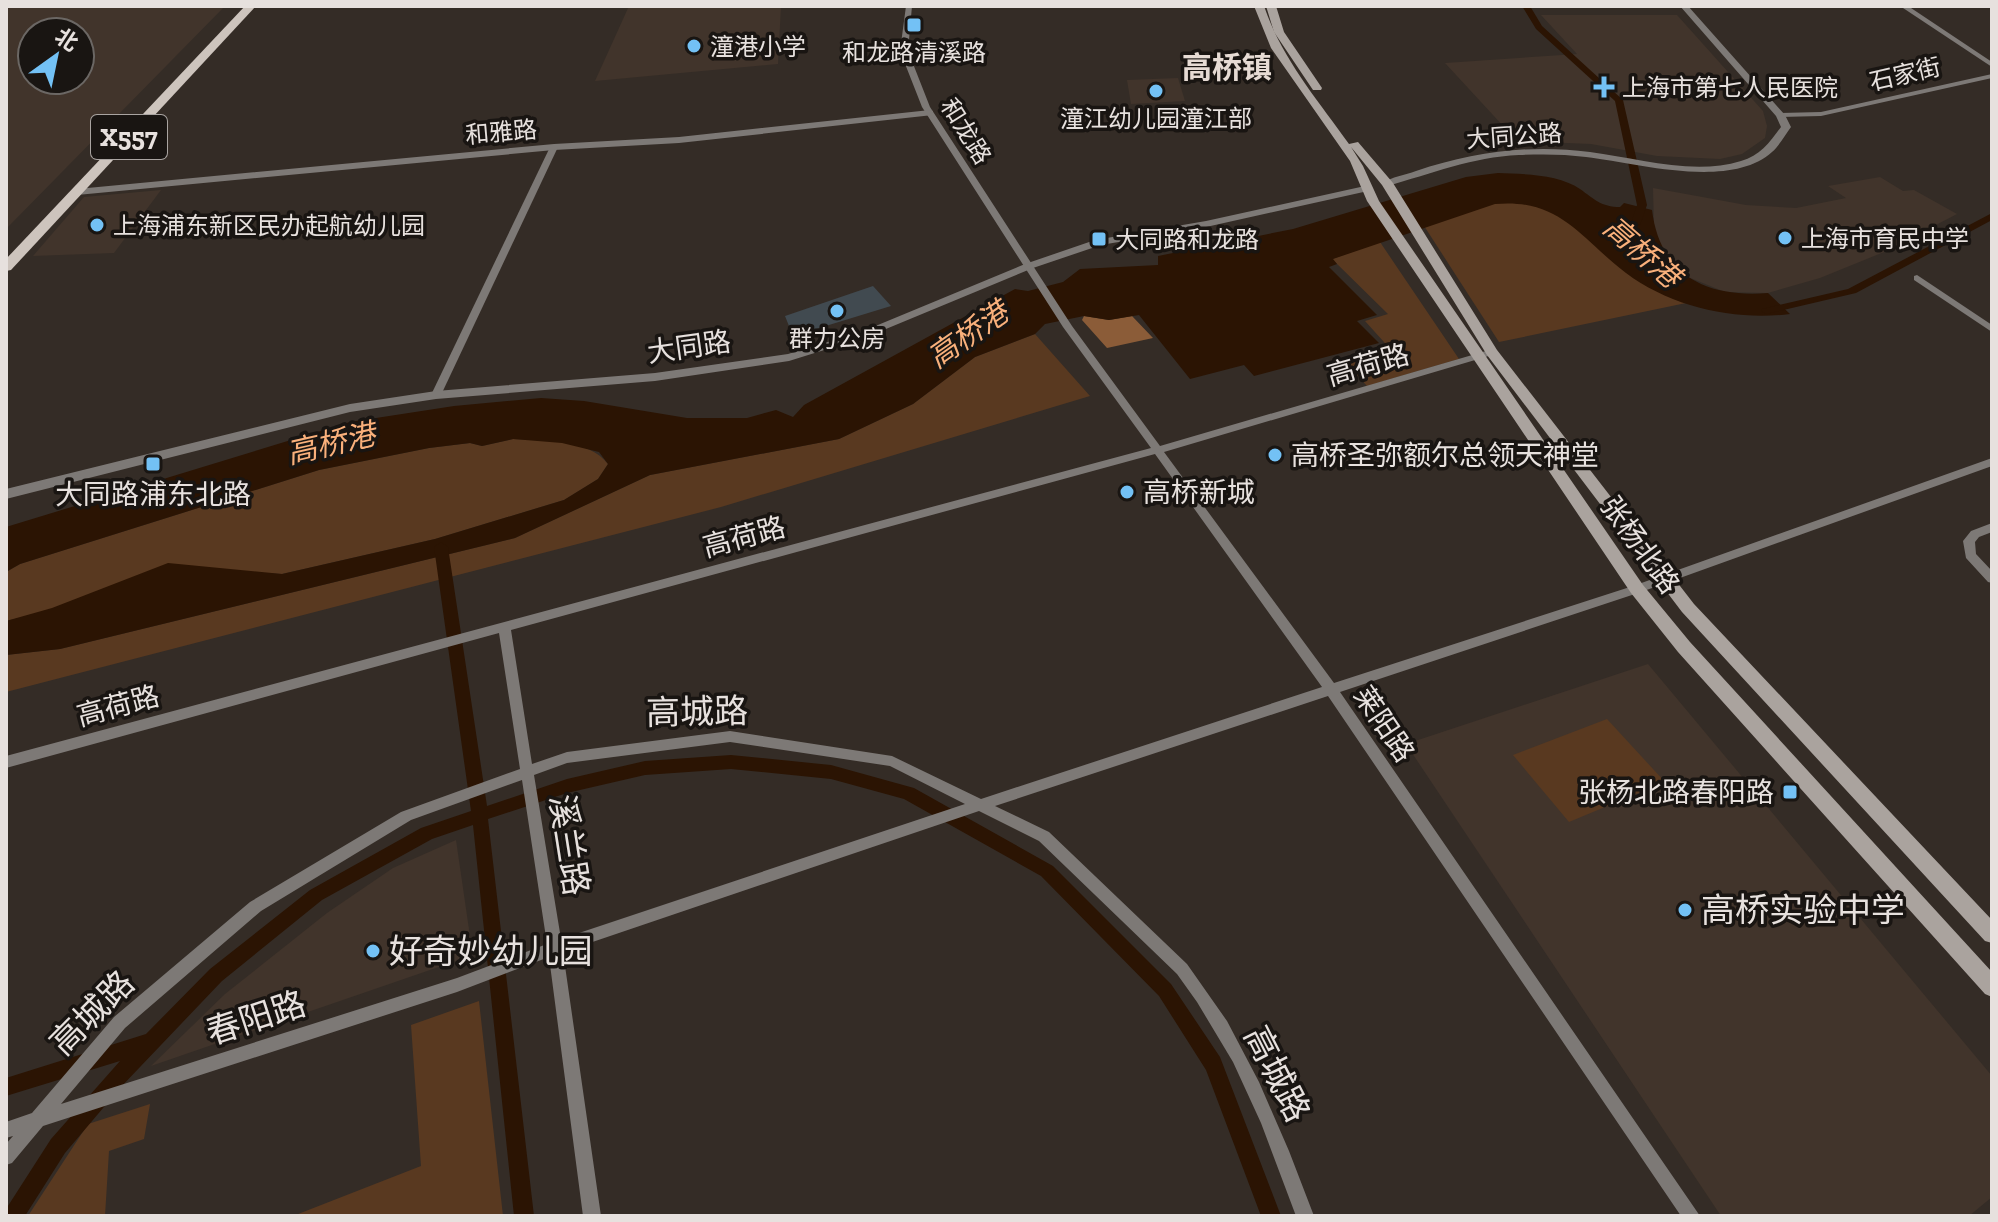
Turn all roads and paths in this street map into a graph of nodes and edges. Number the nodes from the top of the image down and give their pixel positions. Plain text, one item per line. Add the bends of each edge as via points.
1 (240, 6) edge
2 (251, 6) edge
3 (909, 6) edge
4 (1259, 6) edge
5 (1271, 6) edge
6 (1684, 6) edge
7 (1903, 6) edge
8 (1992, 65) edge
9 (1992, 76) edge
10 (930, 113) junction
11 (1780, 115) junction
12 (554, 147) junction
13 (1387, 183) junction
14 (1365, 189) junction
15 (77, 192) junction
16 (6, 252) edge
17 (6, 267) edge
18 (1032, 270) junction
19 (1917, 278) dead end
20 (1992, 329) edge
21 (1485, 355) junction
22 (436, 395) junction
23 (1158, 450) junction
24 (1992, 462) edge
25 (6, 494) edge
26 (1992, 527) edge
27 (1665, 578) junction
28 (1992, 579) edge
29 (1637, 589) junction
30 (504, 627) junction
31 (1330, 688) junction
32 (6, 762) edge
33 (525, 767) junction
34 (988, 802) junction
35 (1992, 934) edge
36 (555, 948) junction
37 (1992, 987) edge
38 (31, 1122) junction
39 (6, 1130) edge
40 (6, 1157) edge
41 (592, 1216) edge
42 (1305, 1216) edge
43 (1691, 1216) edge

1 - 16 main road, X557
2 - 15 main road, X557
3 - 10 street, 和龙路 via 904,51
4 - 14 main road, 张杨北路 via 1289,67 1357,165
5 - 13 main road, 张杨北路 via 1279,32 1343,129
6 - 11 street
7 - 8 street
9 - 11 street, 石家街 via 1821,114
10 - 12 street, 和雅路 via 679,140
10 - 18 street, 和龙路
11 - 13 street, 大同公路 via 1786,127 1780,141 1769,153 1743,165 1710,169 1562,152 1475,157
12 - 15 street, 和雅路
12 - 22 street
13 - 14 main road, 大同公路
13 - 21 main road, 张杨北路
14 - 18 street, 大同路 via 1099,242
14 - 21 main road, 张杨北路
15 - 17 main road, X557
18 - 22 street, 大同路 via 789,357 655,377
18 - 23 street, 莱阳路
19 - 20 street
21 - 23 street, 高荷路
21 - 27 main road, 张杨北路
21 - 29 main road, 张杨北路
22 - 25 street, 大同路 via 350,408
23 - 30 street, 高荷路
23 - 31 street, 莱阳路
24 - 27 street, 春阳路
26 - 28 street via 1969,541 1970,555
27 - 29 street, 春阳路
27 - 35 main road, 张杨北路 via 1757,686
29 - 31 street, 春阳路
29 - 37 main road, 张杨北路
30 - 32 street, 高荷路
30 - 33 street, 溪兰路
31 - 34 street, 春阳路
31 - 43 street, 莱阳路
33 - 34 street, 高城路 via 618,744 707,736 814,743 904,765
33 - 36 street, 溪兰路
33 - 38 street, 高城路 via 373,830 251,908 122,1020
34 - 36 street, 春阳路
34 - 42 street, 高城路 via 1056,843 1124,902 1184,971 1243,1062 1273,1125
36 - 38 street, 春阳路 via 457,985
36 - 41 street, 溪兰路
38 - 39 street, 春阳路
38 - 40 street, 高城路

